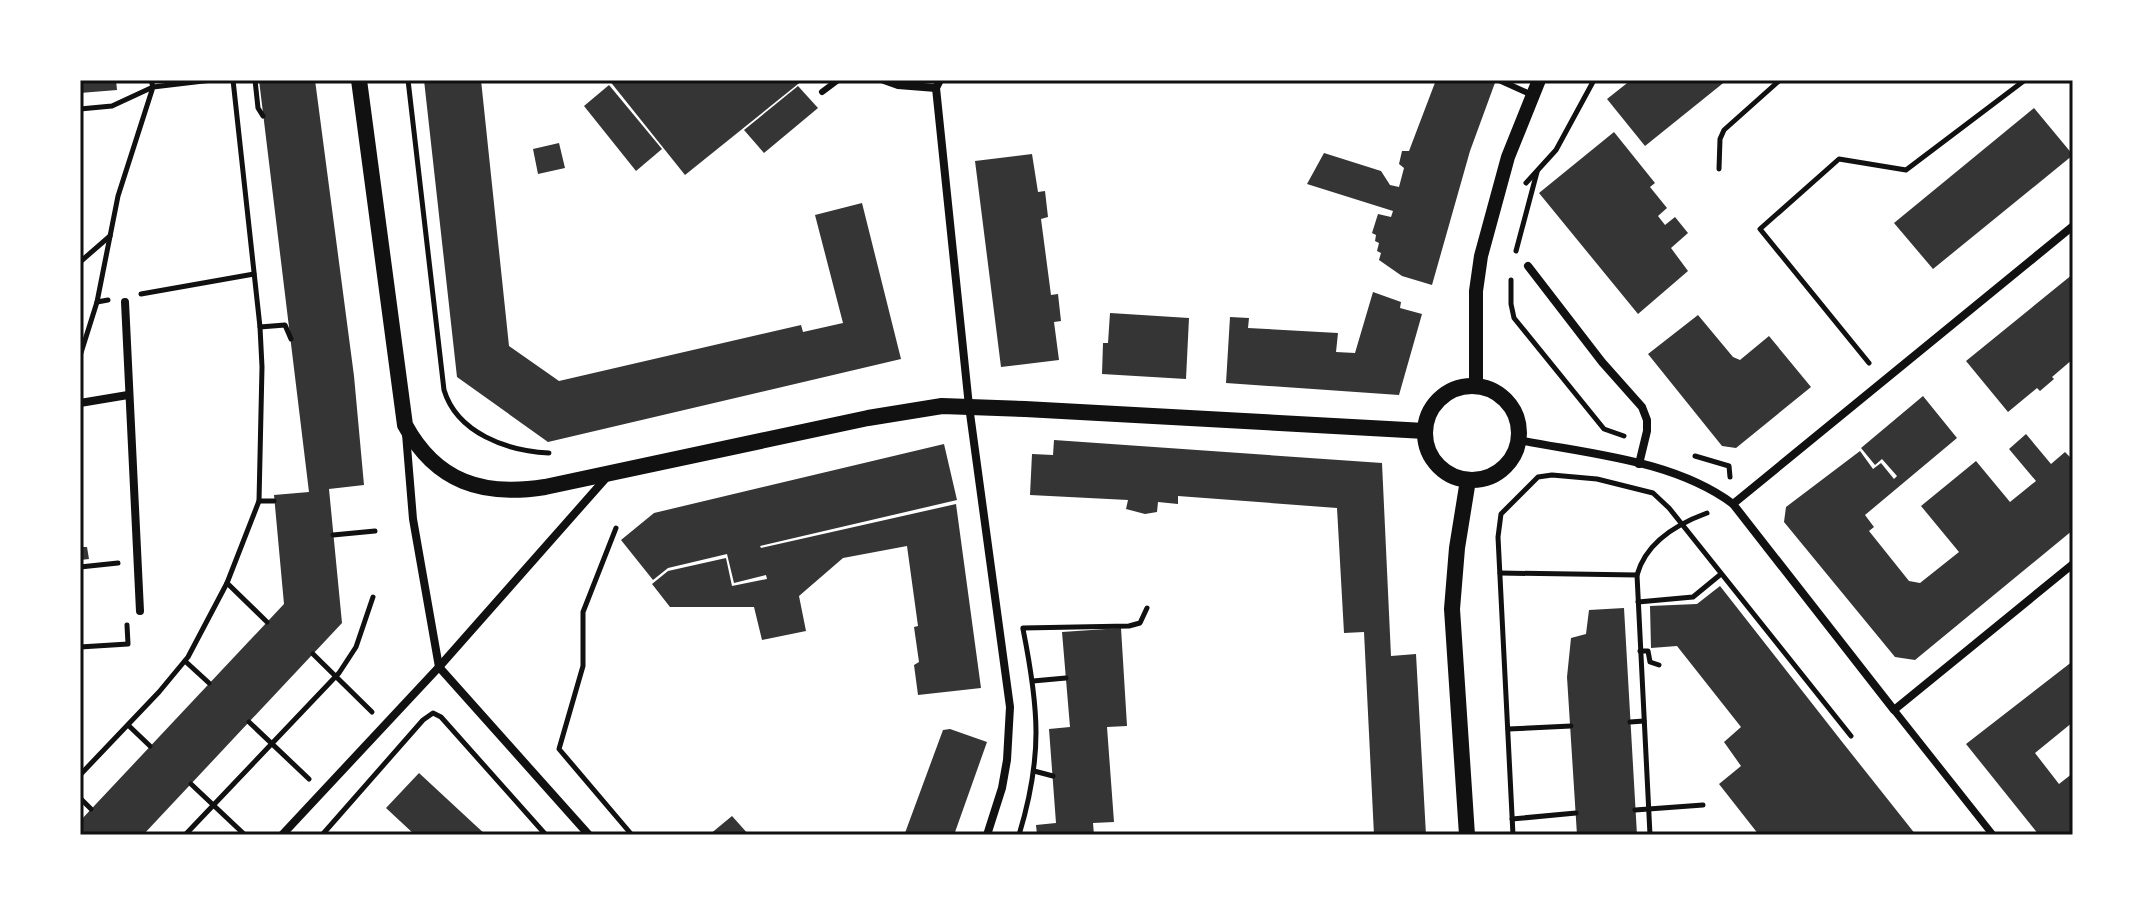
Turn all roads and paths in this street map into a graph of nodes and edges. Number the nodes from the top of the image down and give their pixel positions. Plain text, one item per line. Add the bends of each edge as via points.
1 (212, 80) edge
2 (233, 80) edge
3 (255, 80) edge
4 (359, 80) edge
5 (408, 80) edge
6 (838, 80) edge
7 (884, 80) edge
8 (1499, 80) edge
9 (1539, 80) edge
10 (1594, 80) edge
11 (1764, 80) edge
12 (1780, 80) edge
13 (2025, 80) edge
14 (152, 84) edge
15 (938, 84) edge
16 (1771, 89) junction
17 (822, 92) dead end
18 (1532, 95) junction
19 (80, 109) edge
20 (263, 116) dead end
21 (1719, 169) dead end
22 (1524, 185) dead end
23 (2073, 226) edge
24 (111, 235) junction
25 (80, 262) edge
26 (1528, 266) dead end
27 (254, 274) junction
28 (113, 299) dead end
29 (127, 299) joint
30 (97, 302) junction
31 (260, 327) junction
32 (291, 339) dead end
33 (80, 356) edge
34 (1869, 363) dead end
35 (1476, 386) junction
36 (128, 395) junction
37 (80, 403) edge
38 (969, 406) junction
39 (405, 425) junction
40 (1425, 431) junction
41 (1519, 440) junction
42 (549, 453) dead end
43 (1639, 464) junction
44 (609, 474) junction
45 (1468, 480) junction
46 (259, 501) junction
47 (274, 501) dead end
48 (1733, 504) junction
49 (1680, 523) junction
50 (616, 528) dead end
51 (375, 531) dead end
52 (333, 535) dead end
53 (123, 562) dead end
54 (2073, 564) edge
55 (80, 567) edge
56 (1500, 573) junction
57 (1721, 574) junction
58 (1637, 575) junction
59 (227, 583) junction
60 (373, 597) dead end
61 (1638, 602) junction
62 (1147, 608) dead end
63 (140, 611) dead end
64 (1021, 618) dead end
65 (267, 622) dead end
66 (1640, 651) junction
67 (313, 654) dead end
68 (185, 661) junction
69 (1659, 665) dead end
70 (439, 667) junction
71 (335, 676) junction
72 (1066, 678) dead end
73 (1033, 681) dead end
74 (209, 683) dead end
75 (1894, 710) junction
76 (1644, 721) junction
77 (249, 722) dead end
78 (1630, 722) dead end
79 (128, 725) junction
80 (384, 725) junction
81 (1571, 726) dead end
82 (1508, 729) junction
83 (1851, 736) dead end
84 (272, 743) junction
85 (150, 746) dead end
86 (1034, 771) dead end
87 (80, 775) edge
88 (1053, 776) dead end
89 (191, 784) dead end
90 (322, 792) junction
91 (80, 798) edge
92 (214, 805) junction
93 (1703, 805) dead end
94 (91, 809) dead end
95 (1648, 809) junction
96 (1635, 810) dead end
97 (1576, 813) dead end
98 (1512, 819) junction
99 (185, 835) edge
100 (245, 835) edge
101 (282, 835) edge
102 (322, 835) edge
103 (546, 835) edge
104 (589, 835) edge
105 (632, 835) edge
106 (987, 835) edge
107 (1467, 835) edge
108 (1513, 835) edge
109 (1650, 835) edge
110 (1993, 835) edge

1 - 14 path
2 - 27 path
3 - 20 path
4 - 39 main road
5 - 42 path via 448,403 456,415 506,446
6 - 17 lane
7 - 15 street
8 - 18 lane
9 - 18 street
10 - 22 path via 1556,150
11 - 16 path
12 - 16 path
13 - 34 path via 1906,170 1839,159 1760,229
14 - 19 path via 112,106
14 - 24 path
15 - 38 street
16 - 21 path via 1724,130
18 - 35 street via 1508,157 1478,275
23 - 48 street
24 - 25 path
24 - 30 path
26 - 43 street via 1642,407 1647,431
27 - 29 path
27 - 31 path
28 - 30 path
29 - 36 street
30 - 33 path
31 - 32 path via 285,325
31 - 46 path
35 - 40 main road via 1452,390 1439,399
35 - 41 main road via 1496,392 1511,406
36 - 37 street
36 - 63 street
38 - 40 main road
38 - 44 main road via 913,409
38 - 106 street via 1010,707 1002,788
39 - 44 main road via 441,470 473,486 523,491
39 - 70 street via 413,519
40 - 45 main road via 1437,464
41 - 43 street
41 - 45 main road via 1501,470
43 - 48 street via 1713,490
44 - 70 street
45 - 107 main road via 1452,609
46 - 47 path
46 - 59 path
48 - 75 street
49 - 56 path via 1653,493 1597,479 1538,477 1501,514
49 - 57 path
49 - 58 path via 1662,535
50 - 105 path via 583,612 583,666 559,749
51 - 52 path
53 - 55 path
54 - 75 street
56 - 58 path
56 - 82 path
57 - 61 path via 1693,597
57 - 83 path
58 - 61 path
59 - 65 path
59 - 68 path
60 - 71 path via 356,647
61 - 66 path
62 - 64 path via 1140,623 1129,626 1023,629
66 - 69 path via 1648,651 1650,662
66 - 76 path
67 - 71 path
68 - 74 path
68 - 79 path
70 - 80 street
70 - 104 street
71 - 80 path
71 - 84 path
72 - 73 path
75 - 110 street
76 - 78 path
76 - 95 path
77 - 84 path
79 - 85 path
79 - 87 path
80 - 90 street
81 - 82 path
82 - 98 path
84 - 90 path
84 - 92 path
86 - 88 path
89 - 92 path
90 - 101 street
91 - 94 path
92 - 99 path
92 - 100 path
93 - 95 path
95 - 96 path
95 - 109 path
97 - 98 path
98 - 108 path
102 - 103 path via 433,713

